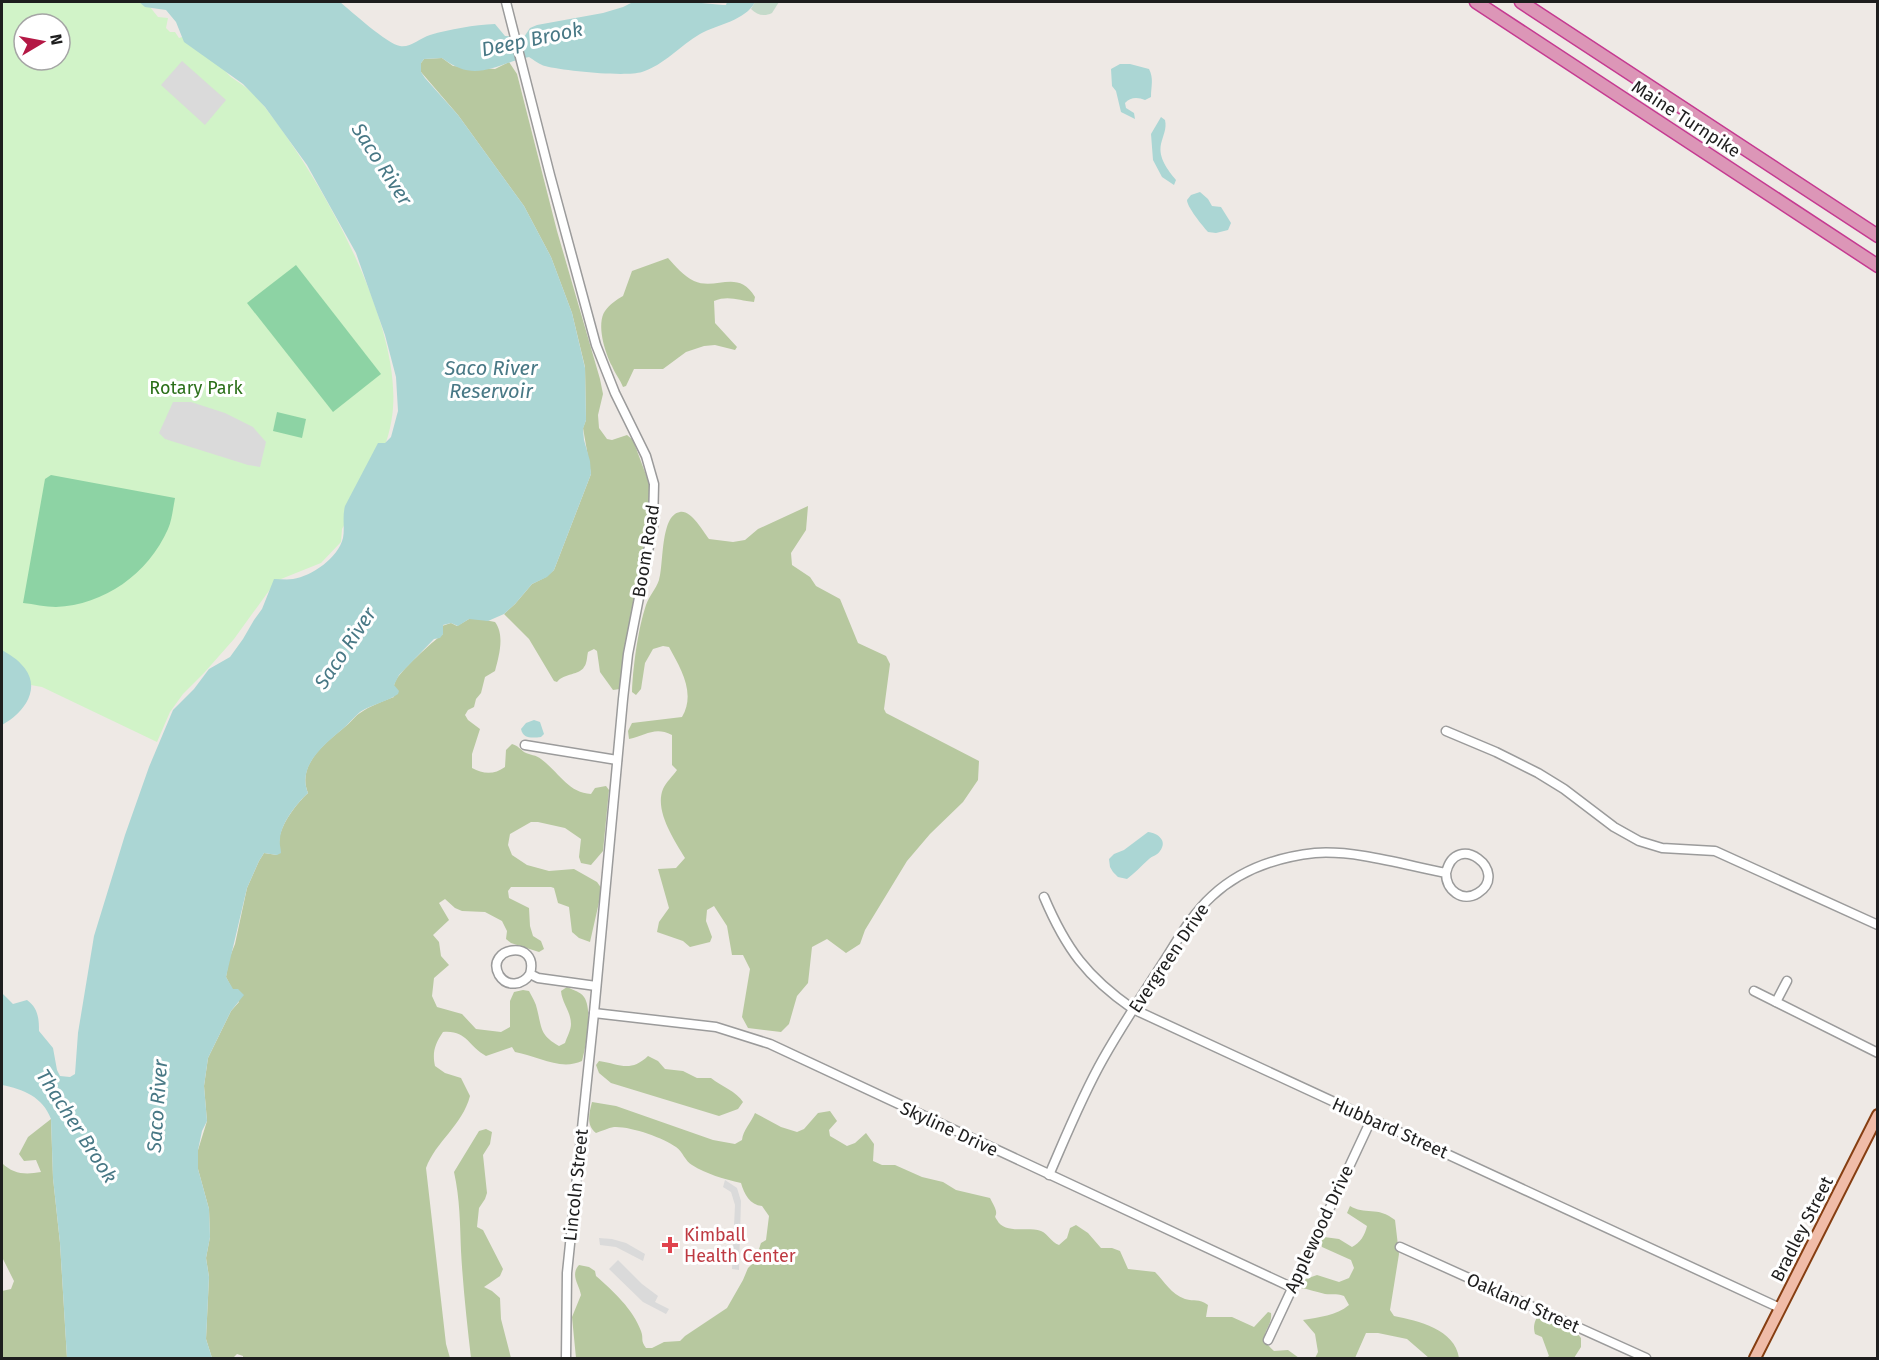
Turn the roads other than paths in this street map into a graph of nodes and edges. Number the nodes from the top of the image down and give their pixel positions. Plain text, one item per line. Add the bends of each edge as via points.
1 (506, 2) edge
2 (1476, 2) edge
3 (1521, 2) edge
4 (1878, 236) edge
5 (1878, 266) edge
6 (1446, 731) dead end
7 (525, 745) dead end
8 (617, 760) junction
9 (1446, 873) junction
10 (1044, 897) dead end
11 (1878, 925) edge
12 (530, 974) junction
13 (1788, 981) dead end
14 (596, 986) junction
15 (1754, 992) dead end
16 (1776, 1002) junction
17 (1133, 1009) junction
18 (594, 1013) junction
19 (1878, 1053) edge
20 (1878, 1115) edge
21 (1371, 1120) junction
22 (1048, 1175) junction
23 (1400, 1247) dead end
24 (1291, 1287) junction
25 (1780, 1308) junction
26 (1268, 1340) dead end
27 (566, 1359) edge
28 (1646, 1359) edge
29 (1755, 1359) edge

1 - 8 street, Boom Road via 596,345 649,464 654,484 654,516 628,654
2 - 5 highway, Maine Turnpike
3 - 4 highway, Maine Turnpike
6 - 11 street via 1538,773 1639,841 1662,848 1715,851
7 - 8 street
8 - 14 street, Boom Road
9 - 9 street via 1451,889 1466,896 1482,890 1488,877 1485,864 1471,854 1454,858
9 - 17 street, Evergreen Drive via 1329,853 1296,856 1257,867 1222,888 1204,905
10 - 17 street, Hubbard Street via 1063,939 1087,972
12 - 12 street via 531,963 521,951 504,952 498,962 498,974 506,982 517,984
12 - 14 street via 546,980
13 - 16 street
14 - 18 street, Boom Road
15 - 16 street
16 - 19 street
17 - 21 street, Hubbard Street
17 - 22 street, Evergreen Drive via 1102,1061
18 - 22 street, Skyline Drive via 687,1022 744,1034
18 - 27 street, Lincoln Street via 567,1273
20 - 25 main road, Bradley Street
21 - 24 street, Applewood Drive
21 - 25 street, Hubbard Street
22 - 24 street, Skyline Drive
23 - 28 street, Oakland Street
24 - 26 street, Applewood Drive
25 - 29 main road, Bradley Street

